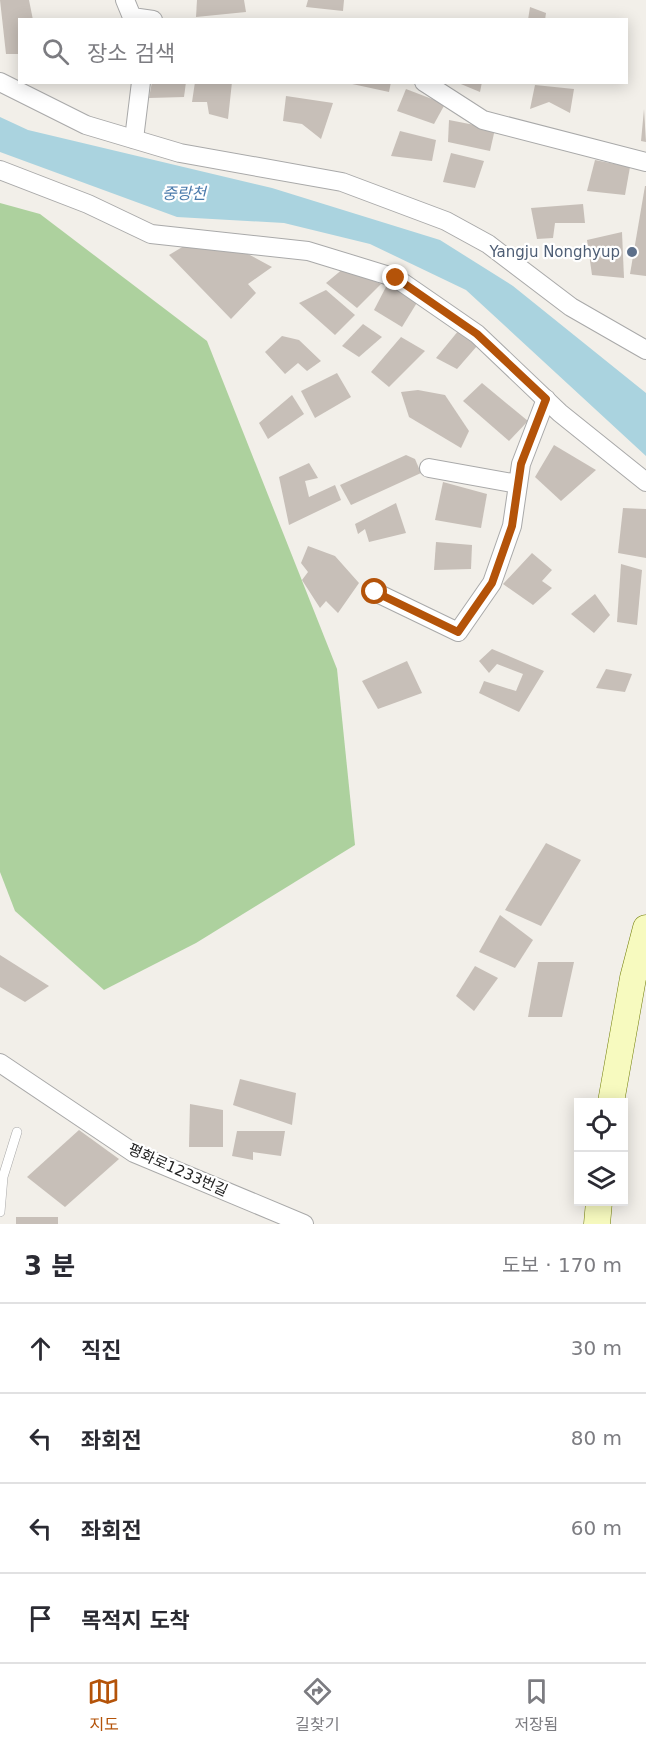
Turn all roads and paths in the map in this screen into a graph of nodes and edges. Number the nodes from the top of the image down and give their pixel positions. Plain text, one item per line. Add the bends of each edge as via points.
1 (130, 12) edge
2 (147, 18) edge
3 (0, 82) edge
4 (141, 84) edge
5 (427, 84) edge
6 (134, 139) junction
7 (646, 162) edge
8 (0, 170) edge
9 (646, 350) edge
10 (546, 399) junction
11 (429, 468) dead end
12 (646, 482) edge
13 (518, 484) junction
14 (375, 592) dead end
15 (646, 928) edge
16 (0, 1052) edge
17 (7, 1067) edge
18 (612, 1098) edge
19 (17, 1132) dead end
20 (599, 1206) edge
21 (0, 1212) edge
22 (304, 1224) edge
23 (597, 1224) edge

1 - 2 street
3 - 6 street via 86,125
4 - 6 street
5 - 7 street via 483,120
6 - 9 street via 180,153 342,182 446,221 488,244 571,307
8 - 10 street via 88,204 151,234 308,251 396,278 477,334
10 - 12 street
10 - 13 street via 521,464
11 - 13 street
13 - 14 street via 512,526 492,583 458,632
15 - 18 main road
16 - 17 lane
17 - 22 street, 평화로1233번길 via 134,1153
19 - 21 lane via 3,1177
20 - 23 main road

